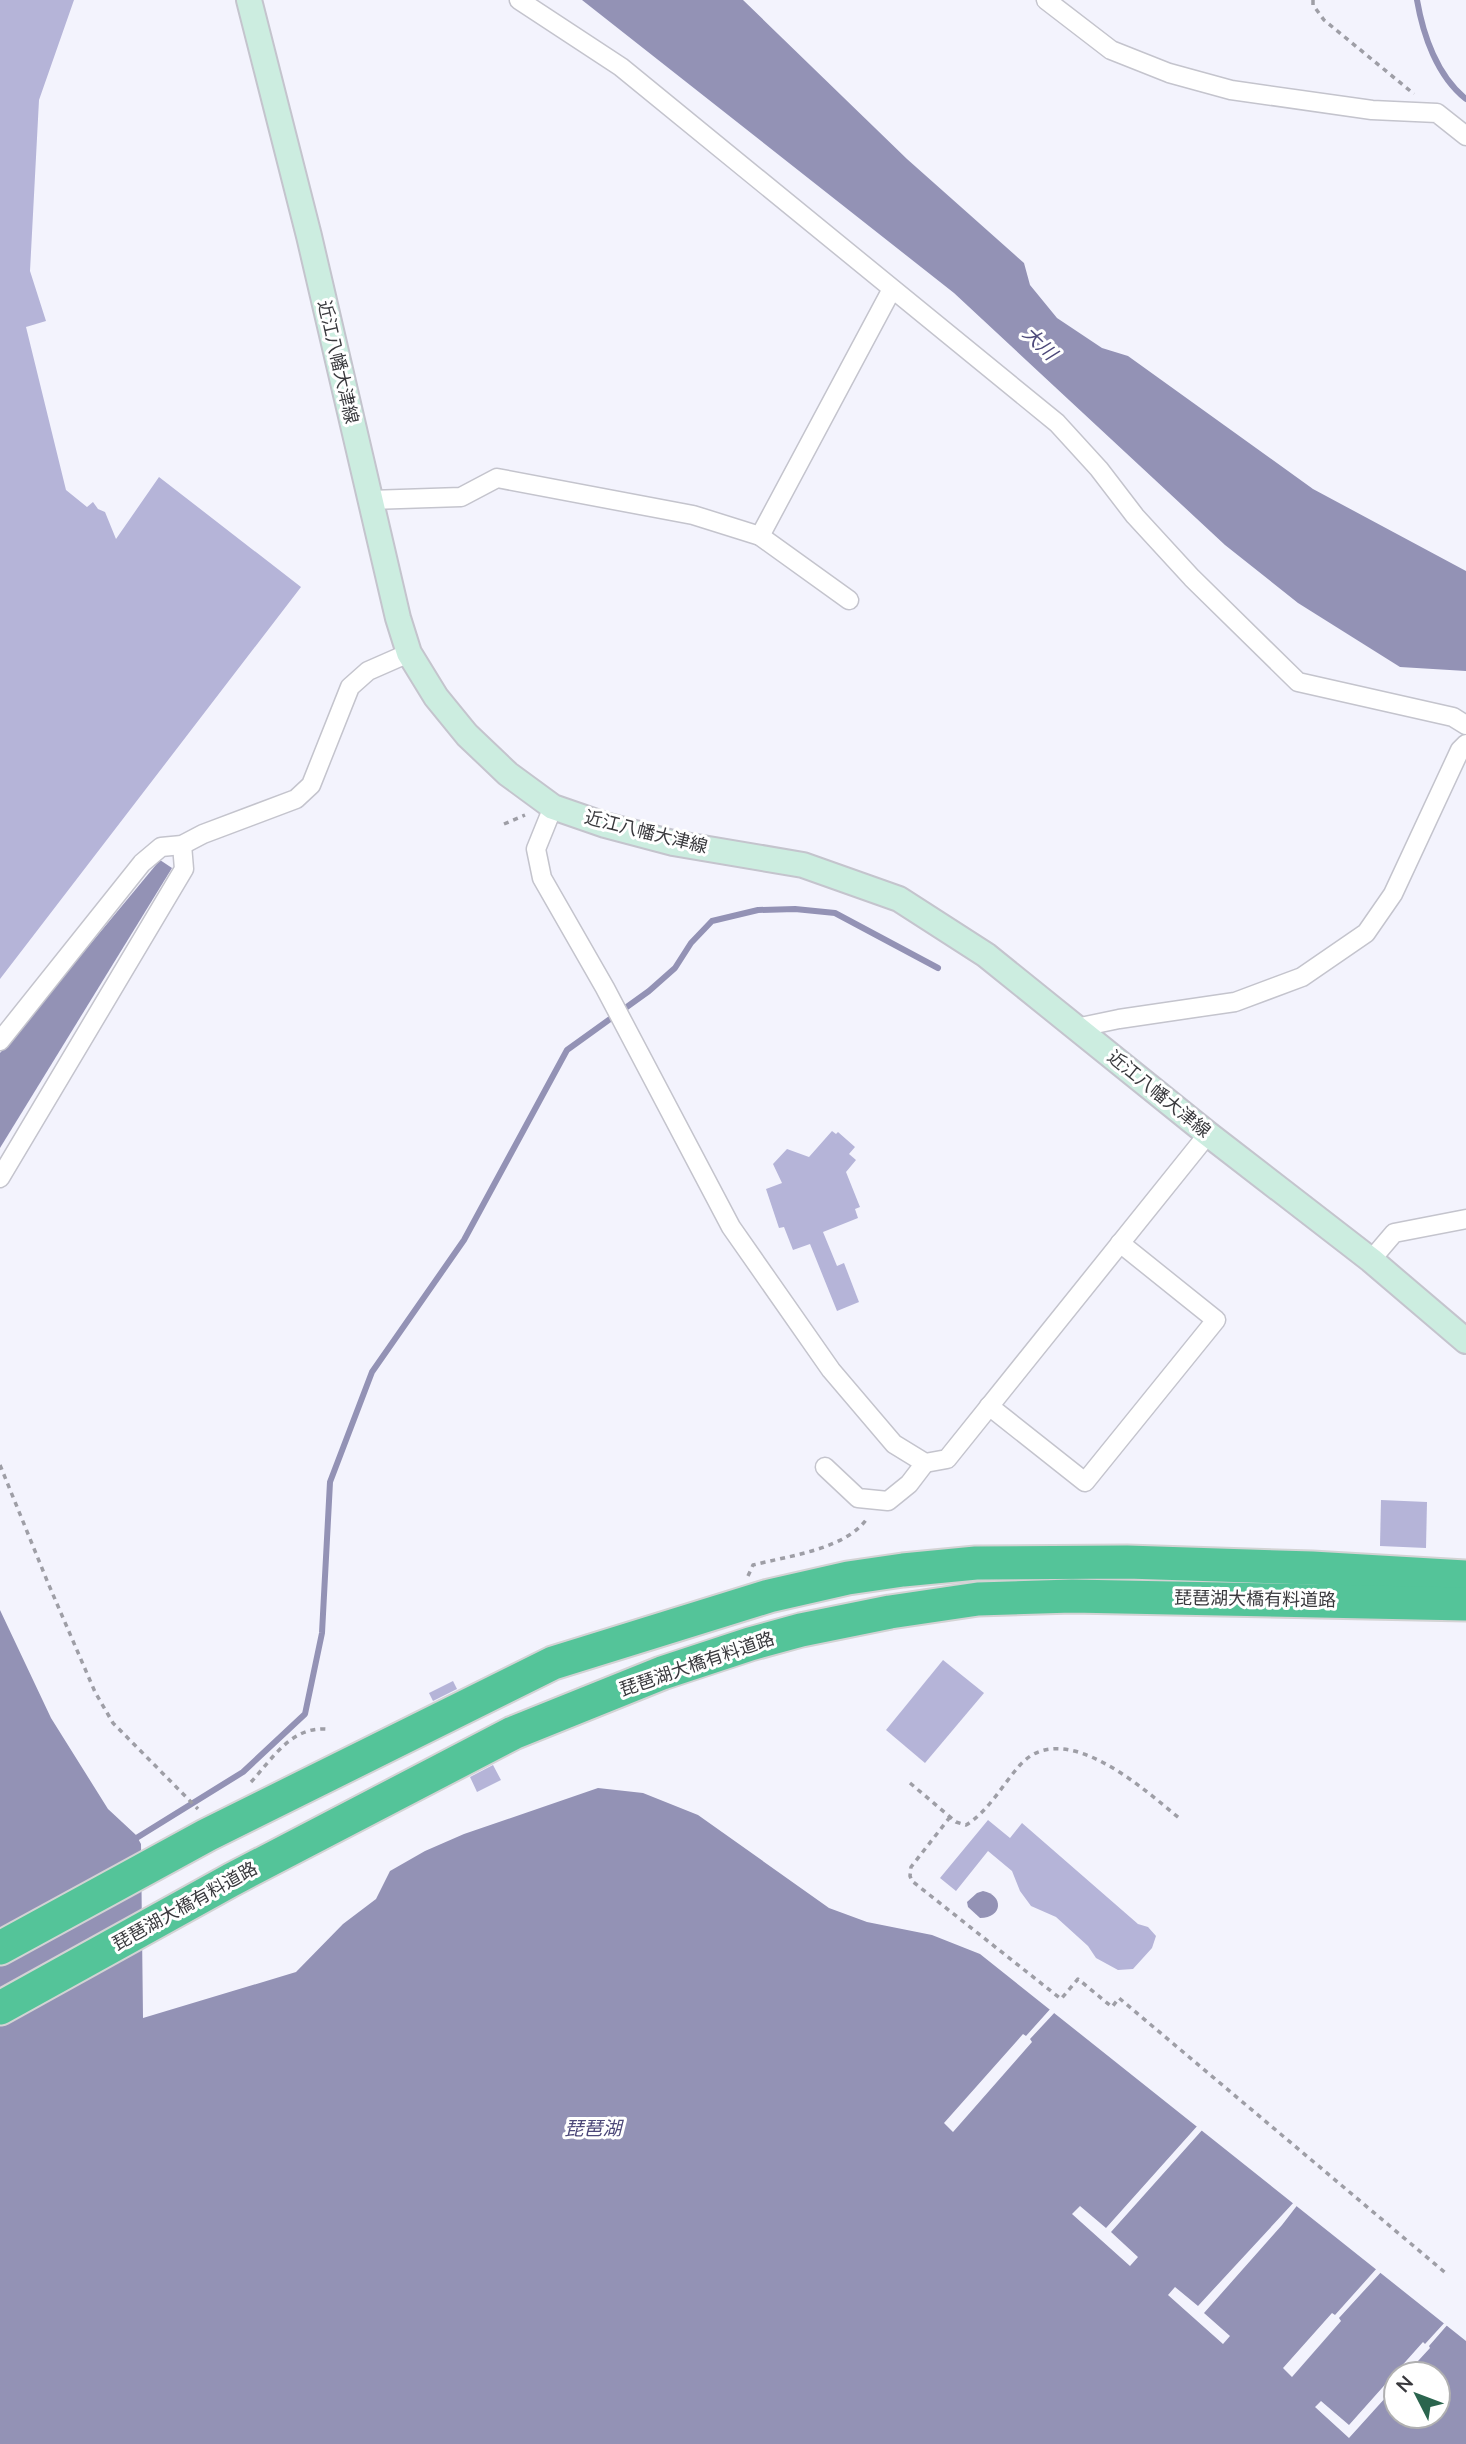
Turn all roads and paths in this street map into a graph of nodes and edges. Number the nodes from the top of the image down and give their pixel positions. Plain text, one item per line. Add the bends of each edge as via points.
1 (249, 0) edge
2 (519, 0) edge
3 (1045, 0) edge
4 (1314, 0) edge
5 (1437, 113) junction
6 (1466, 136) edge
7 (892, 289) junction
8 (370, 499) junction
9 (760, 536) junction
10 (849, 600) dead end
11 (409, 653) junction
12 (1459, 721) edge
13 (1466, 744) edge
14 (553, 807) junction
15 (525, 815) dead end
16 (504, 824) dead end
17 (182, 845) junction
18 (1076, 1028) junction
19 (0, 1041) edge
20 (1208, 1134) junction
21 (0, 1178) edge
22 (1466, 1219) edge
23 (1120, 1243) junction
24 (1371, 1260) junction
25 (1466, 1341) edge
26 (989, 1406) junction
27 (925, 1463) junction
28 (0, 1465) edge
29 (825, 1467) dead end
30 (871, 1512) dead end
31 (1466, 1577) edge
32 (747, 1578) dead end
33 (1466, 1604) edge
34 (326, 1729) dead end
35 (910, 1783) dead end
36 (247, 1787) dead end
37 (205, 1816) junction
38 (950, 1817) junction
39 (1179, 1818) dead end
40 (0, 1948) edge
41 (0, 2008) edge
42 (1448, 2275) dead end

1 - 8 main road, 近江八幡大津線
2 - 7 street via 621,67
3 - 5 street via 1111,50 1169,74 1231,90 1372,110
4 - 5 path via 1312,5 1324,20
5 - 6 street
7 - 9 street
7 - 12 street via 1057,423 1135,516 1298,682
8 - 9 street via 460,497 497,478 693,515
8 - 11 main road, 近江八幡大津線
9 - 10 street
11 - 14 main road, 近江八幡大津線 via 467,735 508,774
11 - 17 street via 368,671 350,687 311,785 296,799
13 - 18 street via 1393,894 1366,933 1302,977 1235,1002
14 - 18 main road, 近江八幡大津線 via 673,843 803,865 900,899 986,955
14 - 27 street via 536,849 542,878 730,1227 831,1370 894,1444
15 - 16 path
17 - 19 street via 161,847 142,863
17 - 21 street via 184,869
18 - 20 main road, 近江八幡大津線
20 - 23 street
20 - 24 main road, 近江八幡大津線
22 - 24 street via 1394,1233
23 - 26 street
23 - 26 street via 1216,1321 1085,1482
24 - 25 main road, 近江八幡大津線
26 - 27 street via 947,1458
27 - 29 street via 888,1502 858,1498
28 - 37 path via 95,1692 113,1723
30 - 32 path via 860,1529 838,1542 753,1565
31 - 37 highway, 琵琶湖大橋有料道路 via 1050,1562 976,1563 848,1578 769,1596 553,1663
33 - 41 highway, 琵琶湖大橋有料道路 via 1072,1596 978,1599 890,1612 750,1644 662,1673 513,1733 231,1880
34 - 36 path via 312,1728 291,1738
35 - 38 path
37 - 40 highway, 琵琶湖大橋有料道路
38 - 39 path via 966,1825 972,1821 1022,1762 1052,1749 1079,1751 1110,1765
38 - 42 path via 911,1867 912,1881 1061,1999 1077,1979 1112,2007 1119,1998

